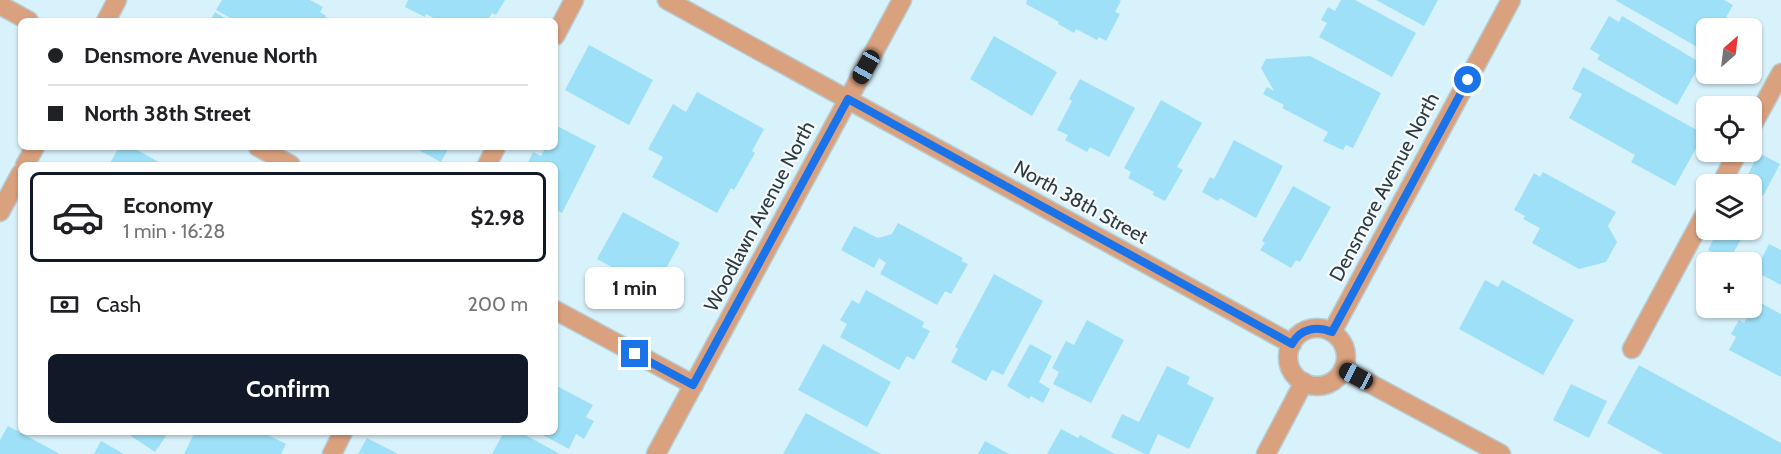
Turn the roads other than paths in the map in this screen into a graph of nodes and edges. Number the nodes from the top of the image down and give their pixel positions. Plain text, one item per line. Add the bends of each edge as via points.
1 (117, 0) edge
2 (574, 0) edge
3 (667, 0) edge
4 (902, 0) edge
5 (1511, 0) edge
6 (0, 5) edge
7 (24, 18) edge
8 (108, 18) edge
9 (558, 30) edge
10 (1781, 73) edge
11 (848, 99) junction
12 (1762, 108) edge
13 (264, 150) edge
14 (286, 162) edge
15 (18, 179) edge
16 (0, 212) edge
17 (1696, 230) edge
18 (558, 312) edge
19 (1332, 332) junction
20 (1292, 344) junction
21 (1632, 349) dead end
22 (1343, 369) junction
23 (1304, 382) junction
24 (693, 385) junction
25 (342, 435) edge
26 (332, 454) edge
27 (656, 454) edge
28 (1266, 454) edge
29 (1501, 454) edge

1 - 8 street
2 - 9 street
3 - 11 street, North 38th Street
4 - 11 street, Woodlawn Avenue North
5 - 19 street, Densmore Avenue North
6 - 7 street
10 - 12 street
11 - 20 street, North 38th Street
11 - 24 street, Woodlawn Avenue North
13 - 14 street
15 - 16 street
17 - 21 street
18 - 24 street
19 - 20 street via 1309,329
19 - 22 street via 1346,354
20 - 23 street via 1289,365
22 - 23 street via 1325,385
22 - 29 street
23 - 28 street
24 - 27 street, Woodlawn Avenue North
25 - 26 street

